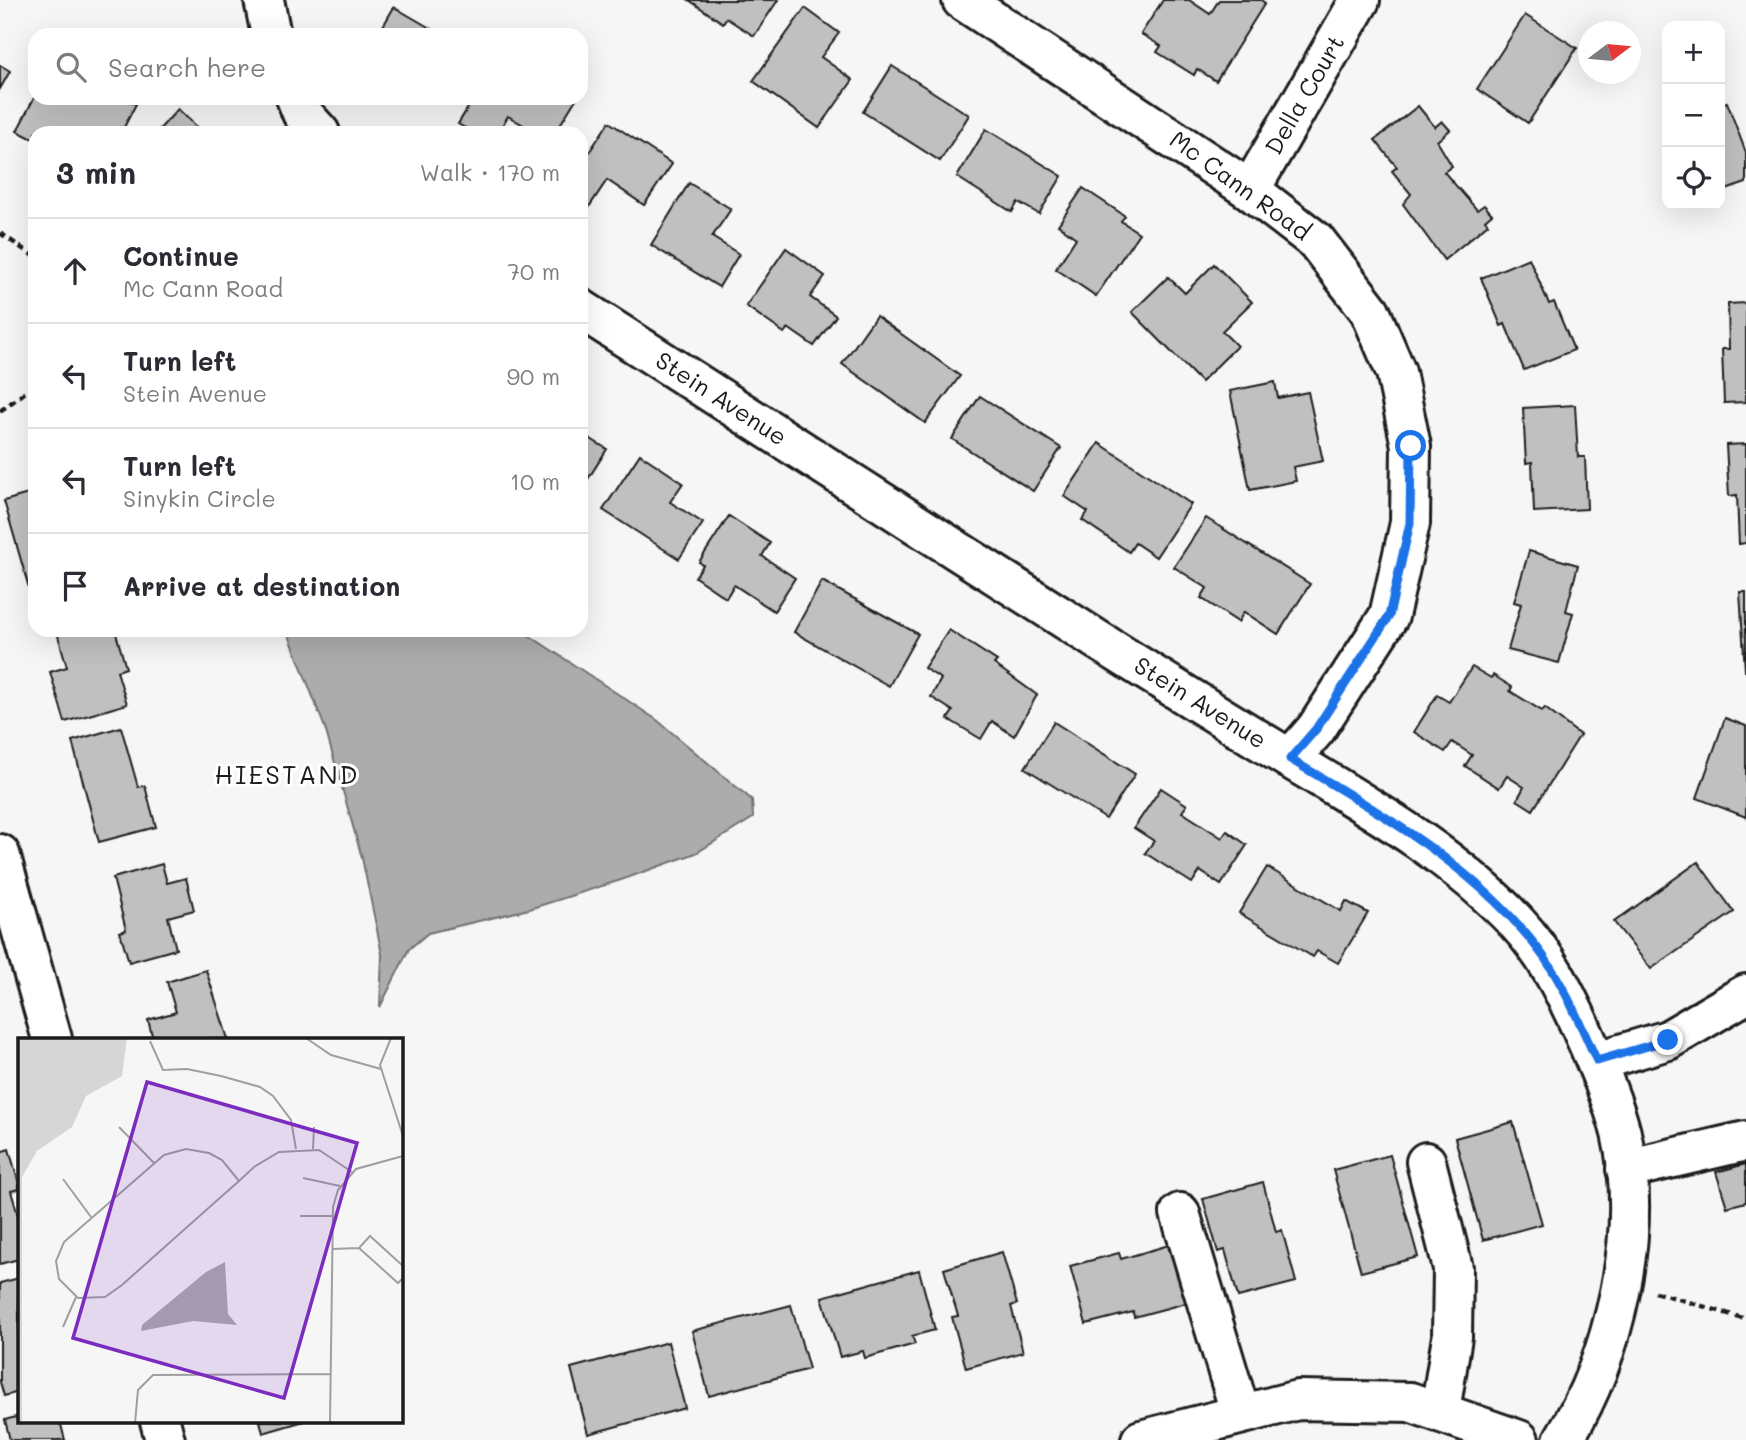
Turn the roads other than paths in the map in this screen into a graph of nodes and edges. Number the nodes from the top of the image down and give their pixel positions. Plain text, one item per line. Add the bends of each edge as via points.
1 (264, 0) edge
2 (961, 0) edge
3 (1360, 0) edge
4 (270, 28) edge
5 (299, 105) edge
6 (314, 126) edge
7 (1250, 190) junction
8 (588, 313) edge
9 (1290, 759) junction
10 (0, 855) edge
11 (1746, 994) edge
12 (52, 1038) edge
13 (1597, 1061) junction
14 (1746, 1141) edge
15 (1426, 1162) dead end
16 (1626, 1169) junction
17 (1180, 1213) dead end
18 (1240, 1412) junction
19 (1440, 1412) junction
20 (160, 1422) edge
21 (165, 1440) edge
22 (1141, 1440) edge
23 (1519, 1440) edge
24 (1563, 1440) edge

1 - 4 street
2 - 7 street, Mc Cann Road
3 - 7 street, Della Court
5 - 6 street
7 - 9 street, Mc Cann Road via 1316,241 1370,311 1396,372 1411,446 1410,523 1389,616 1316,729
8 - 9 street, Stein Avenue
9 - 13 street, Stein Avenue via 1406,830 1511,918 1565,992
10 - 12 street
11 - 13 street via 1668,1040
13 - 16 street, Stein Avenue via 1621,1133
14 - 16 street
15 - 19 street via 1453,1268 1452,1337
16 - 24 street, Stein Avenue via 1630,1212 1604,1356
17 - 18 street
18 - 19 street via 1298,1400 1410,1402
18 - 22 street
19 - 23 street
20 - 21 street

